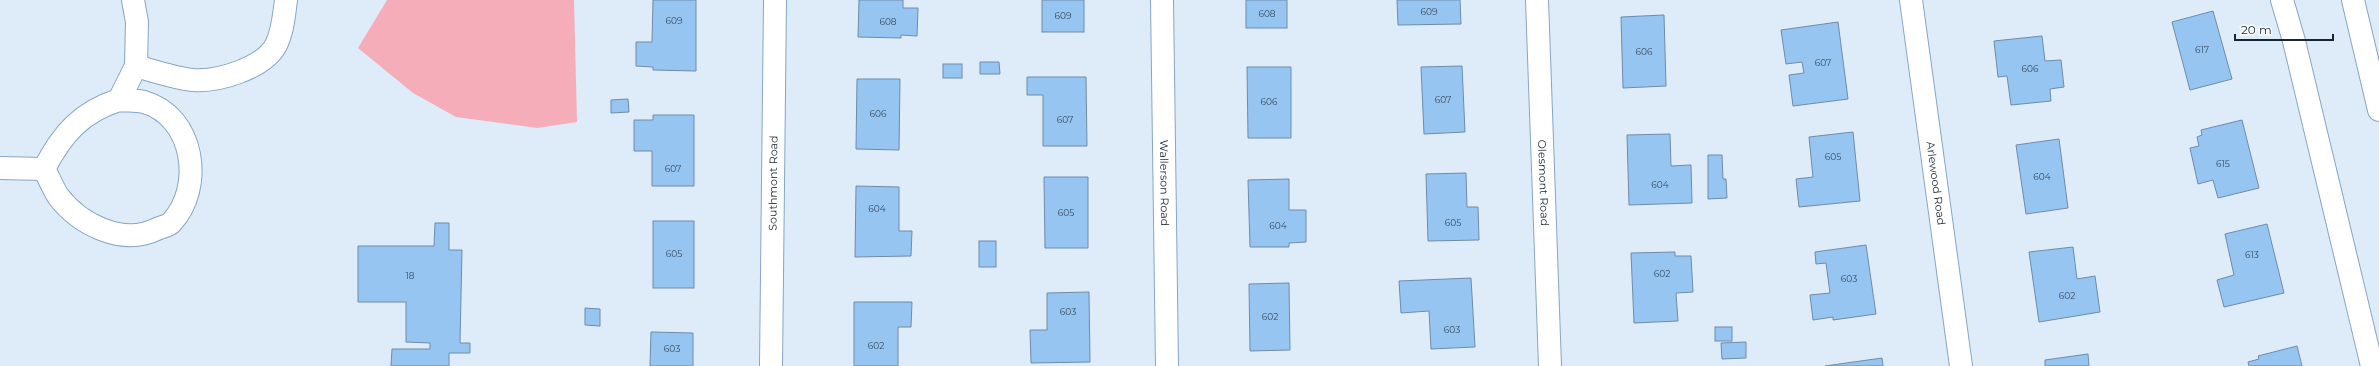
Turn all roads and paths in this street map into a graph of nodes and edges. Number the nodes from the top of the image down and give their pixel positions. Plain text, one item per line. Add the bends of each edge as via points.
1 (133, 0) edge
2 (286, 0) edge
3 (775, 0) edge
4 (1162, 0) edge
5 (1537, 0) edge
6 (1911, 0) edge
7 (2282, 0) edge
8 (2353, 0) edge
9 (136, 66) junction
10 (119, 100) junction
11 (2379, 110) edge
12 (0, 168) edge
13 (44, 169) junction
14 (771, 366) edge
15 (1167, 366) edge
16 (1550, 366) edge
17 (1961, 366) edge
18 (2372, 366) edge

1 - 9 street via 137,22
2 - 9 street via 284,21 276,45 260,63 230,75 193,80
3 - 14 street, Southmont Road
4 - 15 street, Wallerson Road
5 - 16 street, Olesmont Road
6 - 17 street, Arlewood Road
7 - 18 street
8 - 11 street
9 - 10 street
10 - 13 street via 99,107 77,124 56,145
10 - 13 street via 144,102 162,112 179,128 189,154 192,180 183,203 170,223 145,235 121,235 96,228 76,214 58,196
12 - 13 street

